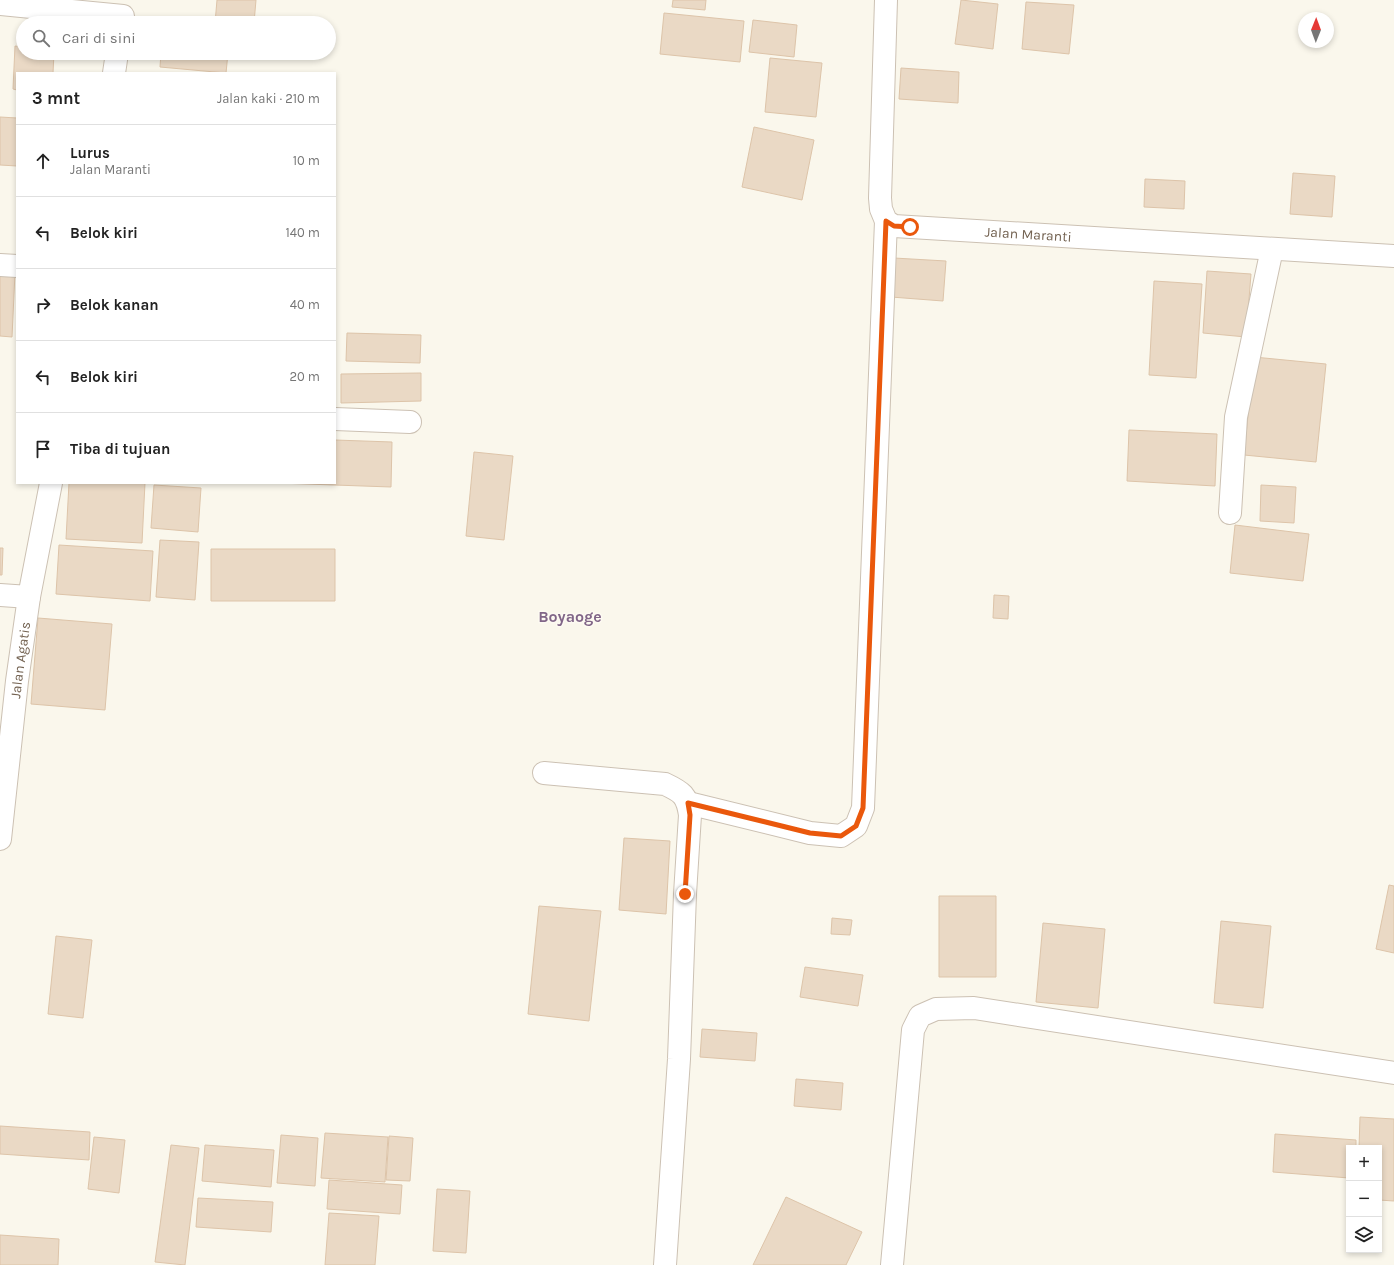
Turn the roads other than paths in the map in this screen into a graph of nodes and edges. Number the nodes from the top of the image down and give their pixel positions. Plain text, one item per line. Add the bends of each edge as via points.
1 (886, 0) edge
2 (0, 4) edge
3 (124, 13) edge
4 (116, 60) edge
5 (114, 72) edge
6 (886, 221) junction
7 (1272, 249) junction
8 (1394, 256) edge
9 (0, 265) edge
10 (16, 266) edge
11 (336, 419) edge
12 (410, 422) dead end
13 (51, 484) edge
14 (1230, 513) dead end
15 (0, 595) edge
16 (29, 597) junction
17 (544, 773) dead end
18 (688, 803) junction
19 (0, 834) edge
20 (1394, 1073) edge
21 (665, 1265) edge
22 (892, 1265) edge

1 - 6 street via 880,198
2 - 3 street
4 - 5 street
6 - 7 street, Jalan Maranti via 894,226
6 - 18 street via 863,808 856,826 841,836 810,833
7 - 8 street, Jalan Maranti
7 - 14 street via 1236,417
9 - 10 street
11 - 12 street
13 - 16 street, Jalan Agatis
15 - 16 street
16 - 19 street, Jalan Agatis
17 - 18 street via 664,784 681,792
18 - 21 street via 690,815 678,1060
20 - 22 street via 974,1008 936,1009 920,1016 914,1030

